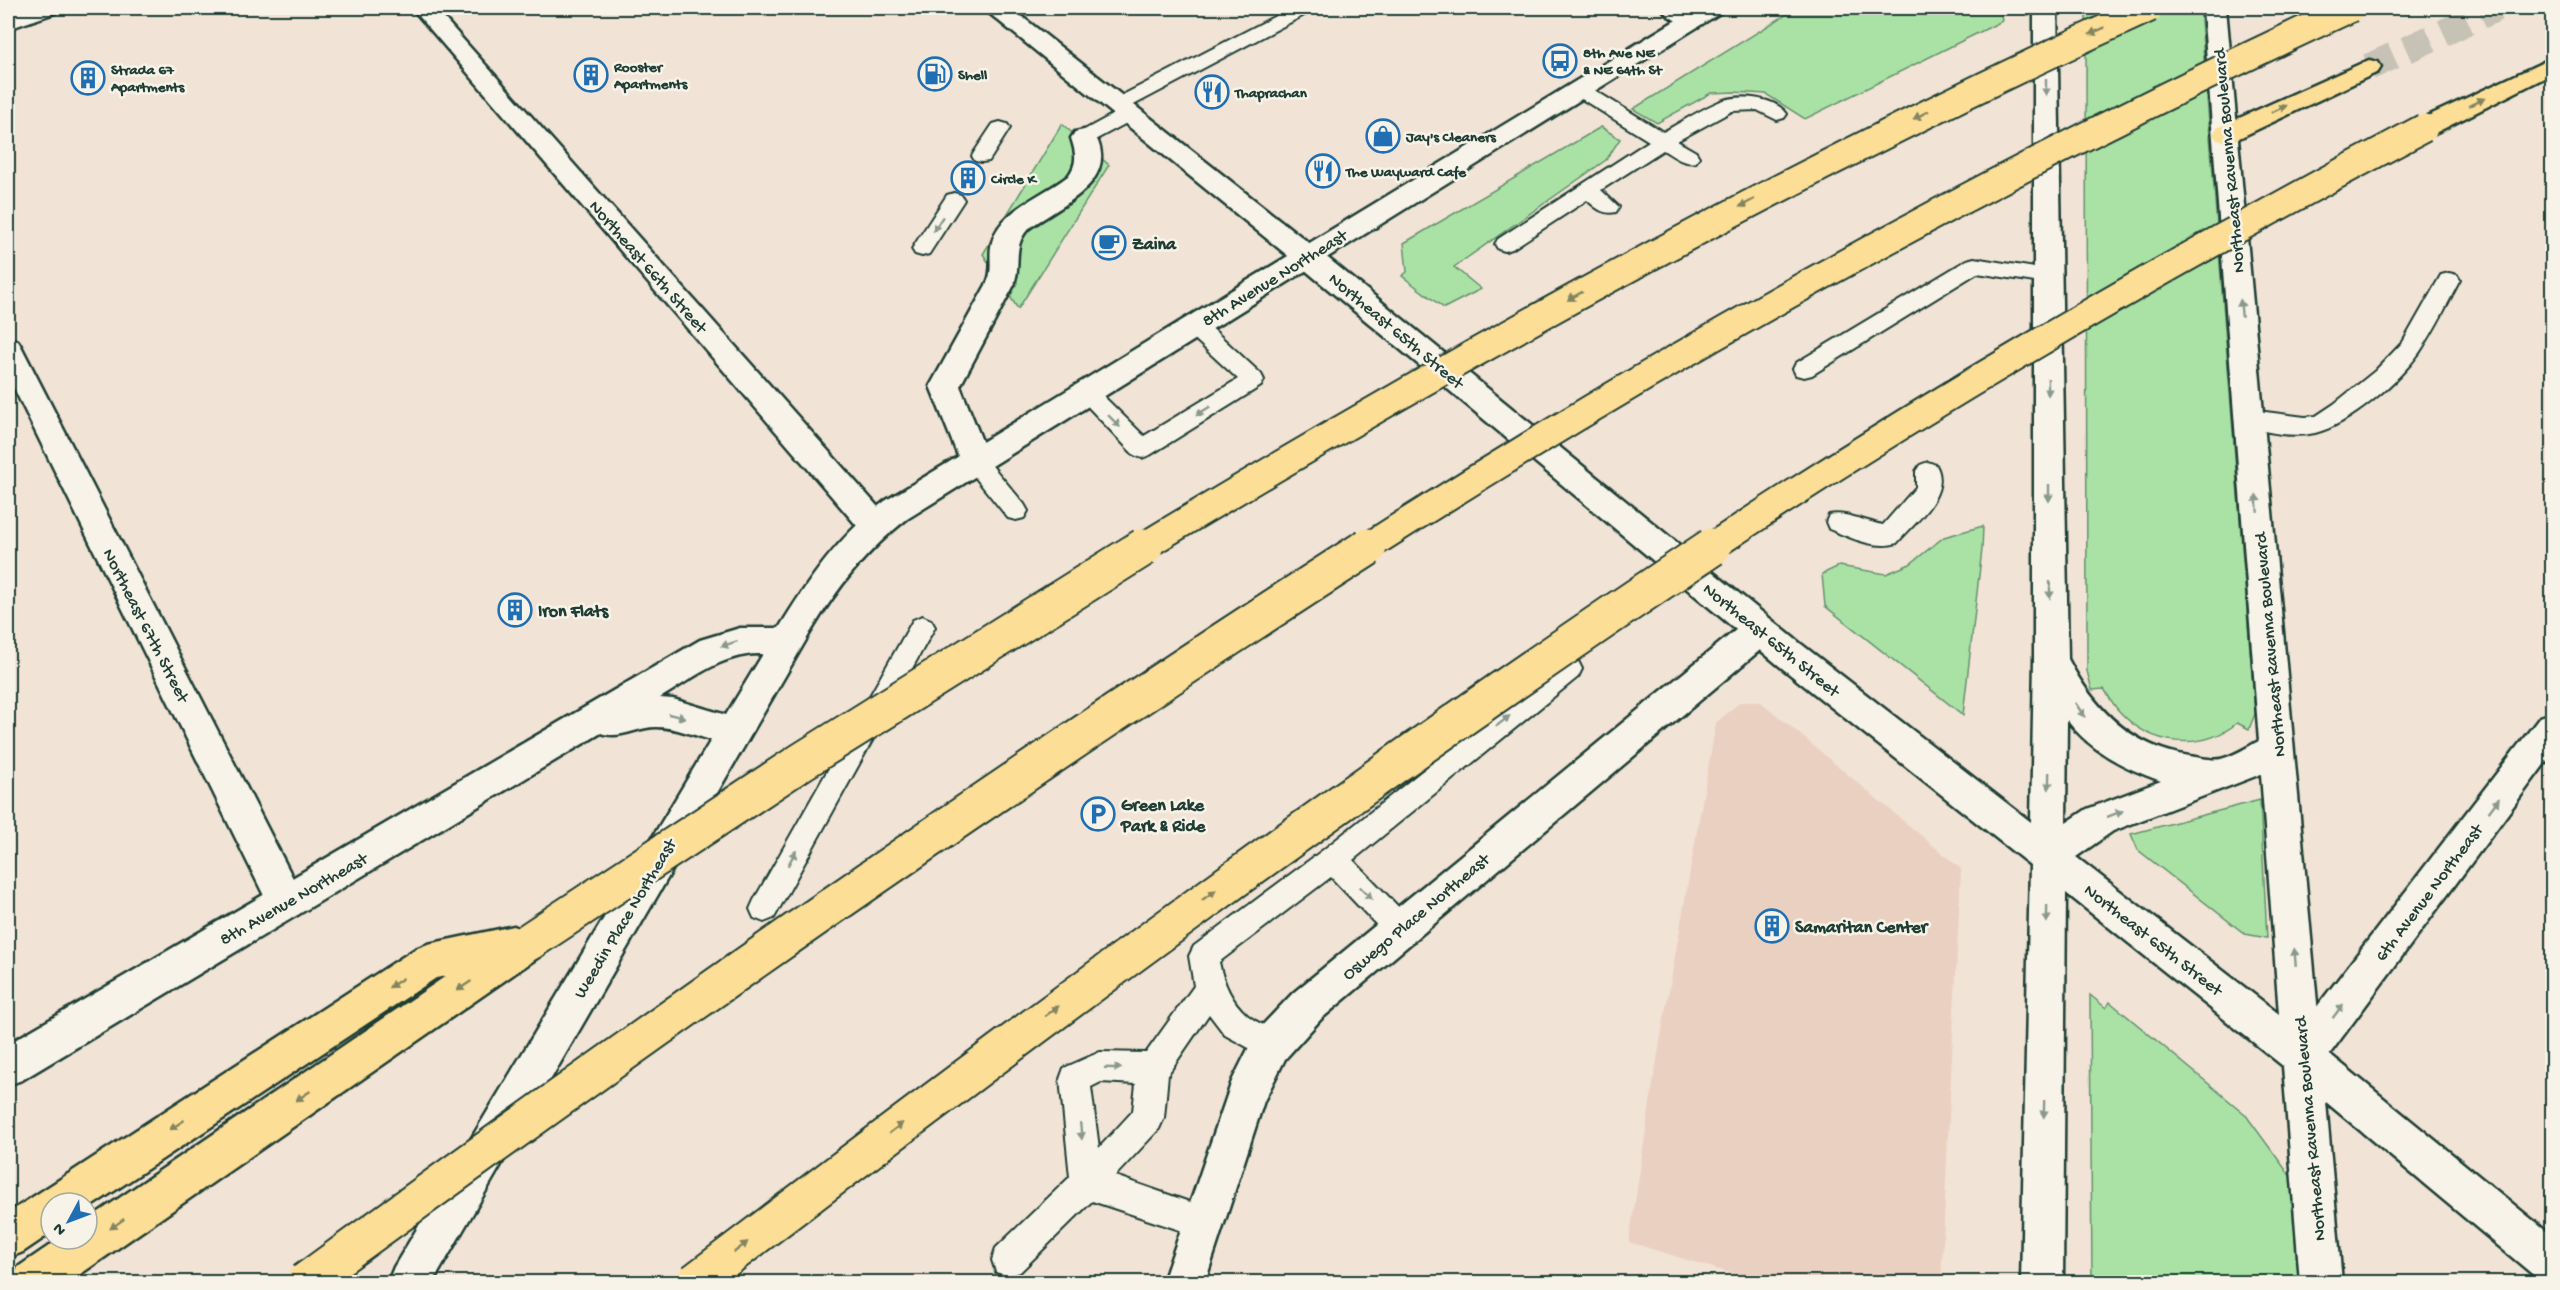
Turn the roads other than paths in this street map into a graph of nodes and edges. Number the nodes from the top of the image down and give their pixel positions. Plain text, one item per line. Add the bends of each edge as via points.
1 (47, 8) edge
2 (423, 8) edge
3 (997, 8) edge
4 (1304, 8) edge
5 (2045, 8) edge
6 (2150, 8) edge
7 (2215, 8) edge
8 (2351, 8) edge
9 (1692, 11) edge
10 (8, 22) edge
11 (2553, 65) edge
12 (2370, 67) tunnel mouth
13 (1579, 89) junction
14 (1124, 109) junction
15 (1777, 114) dead end
16 (1000, 128) dead end
17 (2226, 134) junction
18 (1084, 138) joint
19 (1662, 141) junction
20 (982, 156) dead end
21 (1689, 157) dead end
22 (1587, 190) junction
23 (954, 200) dead end
24 (1609, 207) dead end
25 (1505, 244) dead end
26 (922, 249) dead end
27 (1308, 256) junction
28 (2047, 277) junction
29 (2449, 280) dead end
30 (1195, 326) junction
31 (8, 348) edge
32 (1804, 369) dead end
33 (1086, 393) junction
34 (2250, 419) junction
35 (975, 462) junction
36 (1928, 471) dead end
37 (1016, 511) dead end
38 (1838, 522) dead end
39 (875, 525) junction
40 (843, 555) joint
41 (922, 627) dead end
42 (1760, 630) junction
43 (786, 643) junction
44 (2051, 659) junction
45 (1569, 669) dead end
46 (2553, 728) edge
47 (579, 731) junction
48 (734, 732) junction
49 (2277, 749) junction
50 (2222, 773) junction
51 (2048, 856) junction
52 (1333, 859) junction
53 (286, 902) junction
54 (764, 909) dead end
55 (1400, 929) junction
56 (530, 941) junction
57 (1209, 989) junction
58 (1271, 1045) junction
59 (2303, 1058) junction
60 (8, 1066) edge
61 (1153, 1069) junction
62 (1087, 1183) junction
63 (77, 1191) edge
64 (39, 1216) edge
65 (1203, 1222) junction
66 (8, 1237) edge
67 (1008, 1260) dead end
68 (2553, 1263) edge
69 (33, 1282) edge
70 (305, 1282) edge
71 (409, 1282) edge
72 (695, 1282) edge
73 (1184, 1282) edge
74 (2042, 1282) edge
75 (2321, 1282) edge

1 - 10 street
2 - 39 street, Northeast 66th Street
3 - 14 street, Northeast 65th Street
4 - 14 lane
5 -> 28 street
6 -> 56 highway, bridge via 1934,109 1761,196 1369,412 879,711
7 - 17 street, Northeast Ravenna Boulevard
8 - 70 highway, bridge via 2105,124 1877,245 1626,388 1437,503 912,848 694,1000
9 - 13 street, 8th Avenue Northeast
72 -> 11 highway, bridge via 1161,929 1575,638 1898,427 2045,338 2183,258 2424,128
17 -> 12 highway
13 - 19 lane
13 - 27 street, 8th Avenue Northeast
14 - 18 lane
14 - 27 street, Northeast 65th Street
15 - 19 lane via 1761,104 1728,105
16 - 20 lane
34 -> 17 street, Northeast Ravenna Boulevard
18 - 35 street via 1090,154 1077,183 1022,219 1007,236 1007,273 945,386
19 - 21 lane
19 - 22 lane
22 - 24 lane
22 - 25 lane
23 -> 26 lane
27 - 30 street, 8th Avenue Northeast
27 - 42 street, Northeast 65th Street
28 - 32 lane via 1974,265
28 -> 44 street
29 - 34 lane via 2409,351 2337,415 2322,423 2301,426
30 - 33 street, 8th Avenue Northeast
30 - 33 lane via 1253,380 1142,449
31 - 53 street, Northeast 67th Street
33 - 35 street, 8th Avenue Northeast
49 -> 34 street, Northeast Ravenna Boulevard
35 - 37 lane
35 - 39 street, 8th Avenue Northeast
36 - 38 lane via 1928,490 1888,536
39 - 40 street, 8th Avenue Northeast
40 - 43 street, Weedin Place Northeast
54 -> 41 lane
42 - 51 street, Northeast 65th Street
42 - 55 street, Oswego Place Northeast
43 -> 47 street, 8th Avenue Northeast via 759,639 712,650
43 - 48 street, Weedin Place Northeast
44 -> 50 street via 2087,720 2115,745 2150,763 2187,773
44 -> 51 street
52 -> 45 lane
59 -> 46 street, 6th Avenue Northeast
47 -> 48 street, 8th Avenue Northeast via 654,712
47 - 53 street, 8th Avenue Northeast
48 - 71 street, Weedin Place Northeast
49 - 50 street
59 -> 49 street, Northeast Ravenna Boulevard
51 -> 50 street via 2100,820
51 - 59 street, Northeast 65th Street
51 -> 74 street
52 -> 55 lane
52 - 57 lane via 1204,956
53 - 60 street, 8th Avenue Northeast
55 - 58 street, Oswego Place Northeast via 1307,1006
56 -> 63 highway via 428,962
56 -> 69 highway
57 - 58 lane via 1236,1025
57 - 61 lane
58 - 65 street, Oswego Place Northeast via 1246,1095
59 - 68 street, Northeast 65th Street
59 - 75 street, Northeast Ravenna Boulevard
61 - 62 lane via 1148,1118
61 - 62 lane via 1100,1067 1076,1079
62 - 65 lane
62 - 67 lane
64 - 66 highway
65 - 73 street, Oswego Place Northeast

